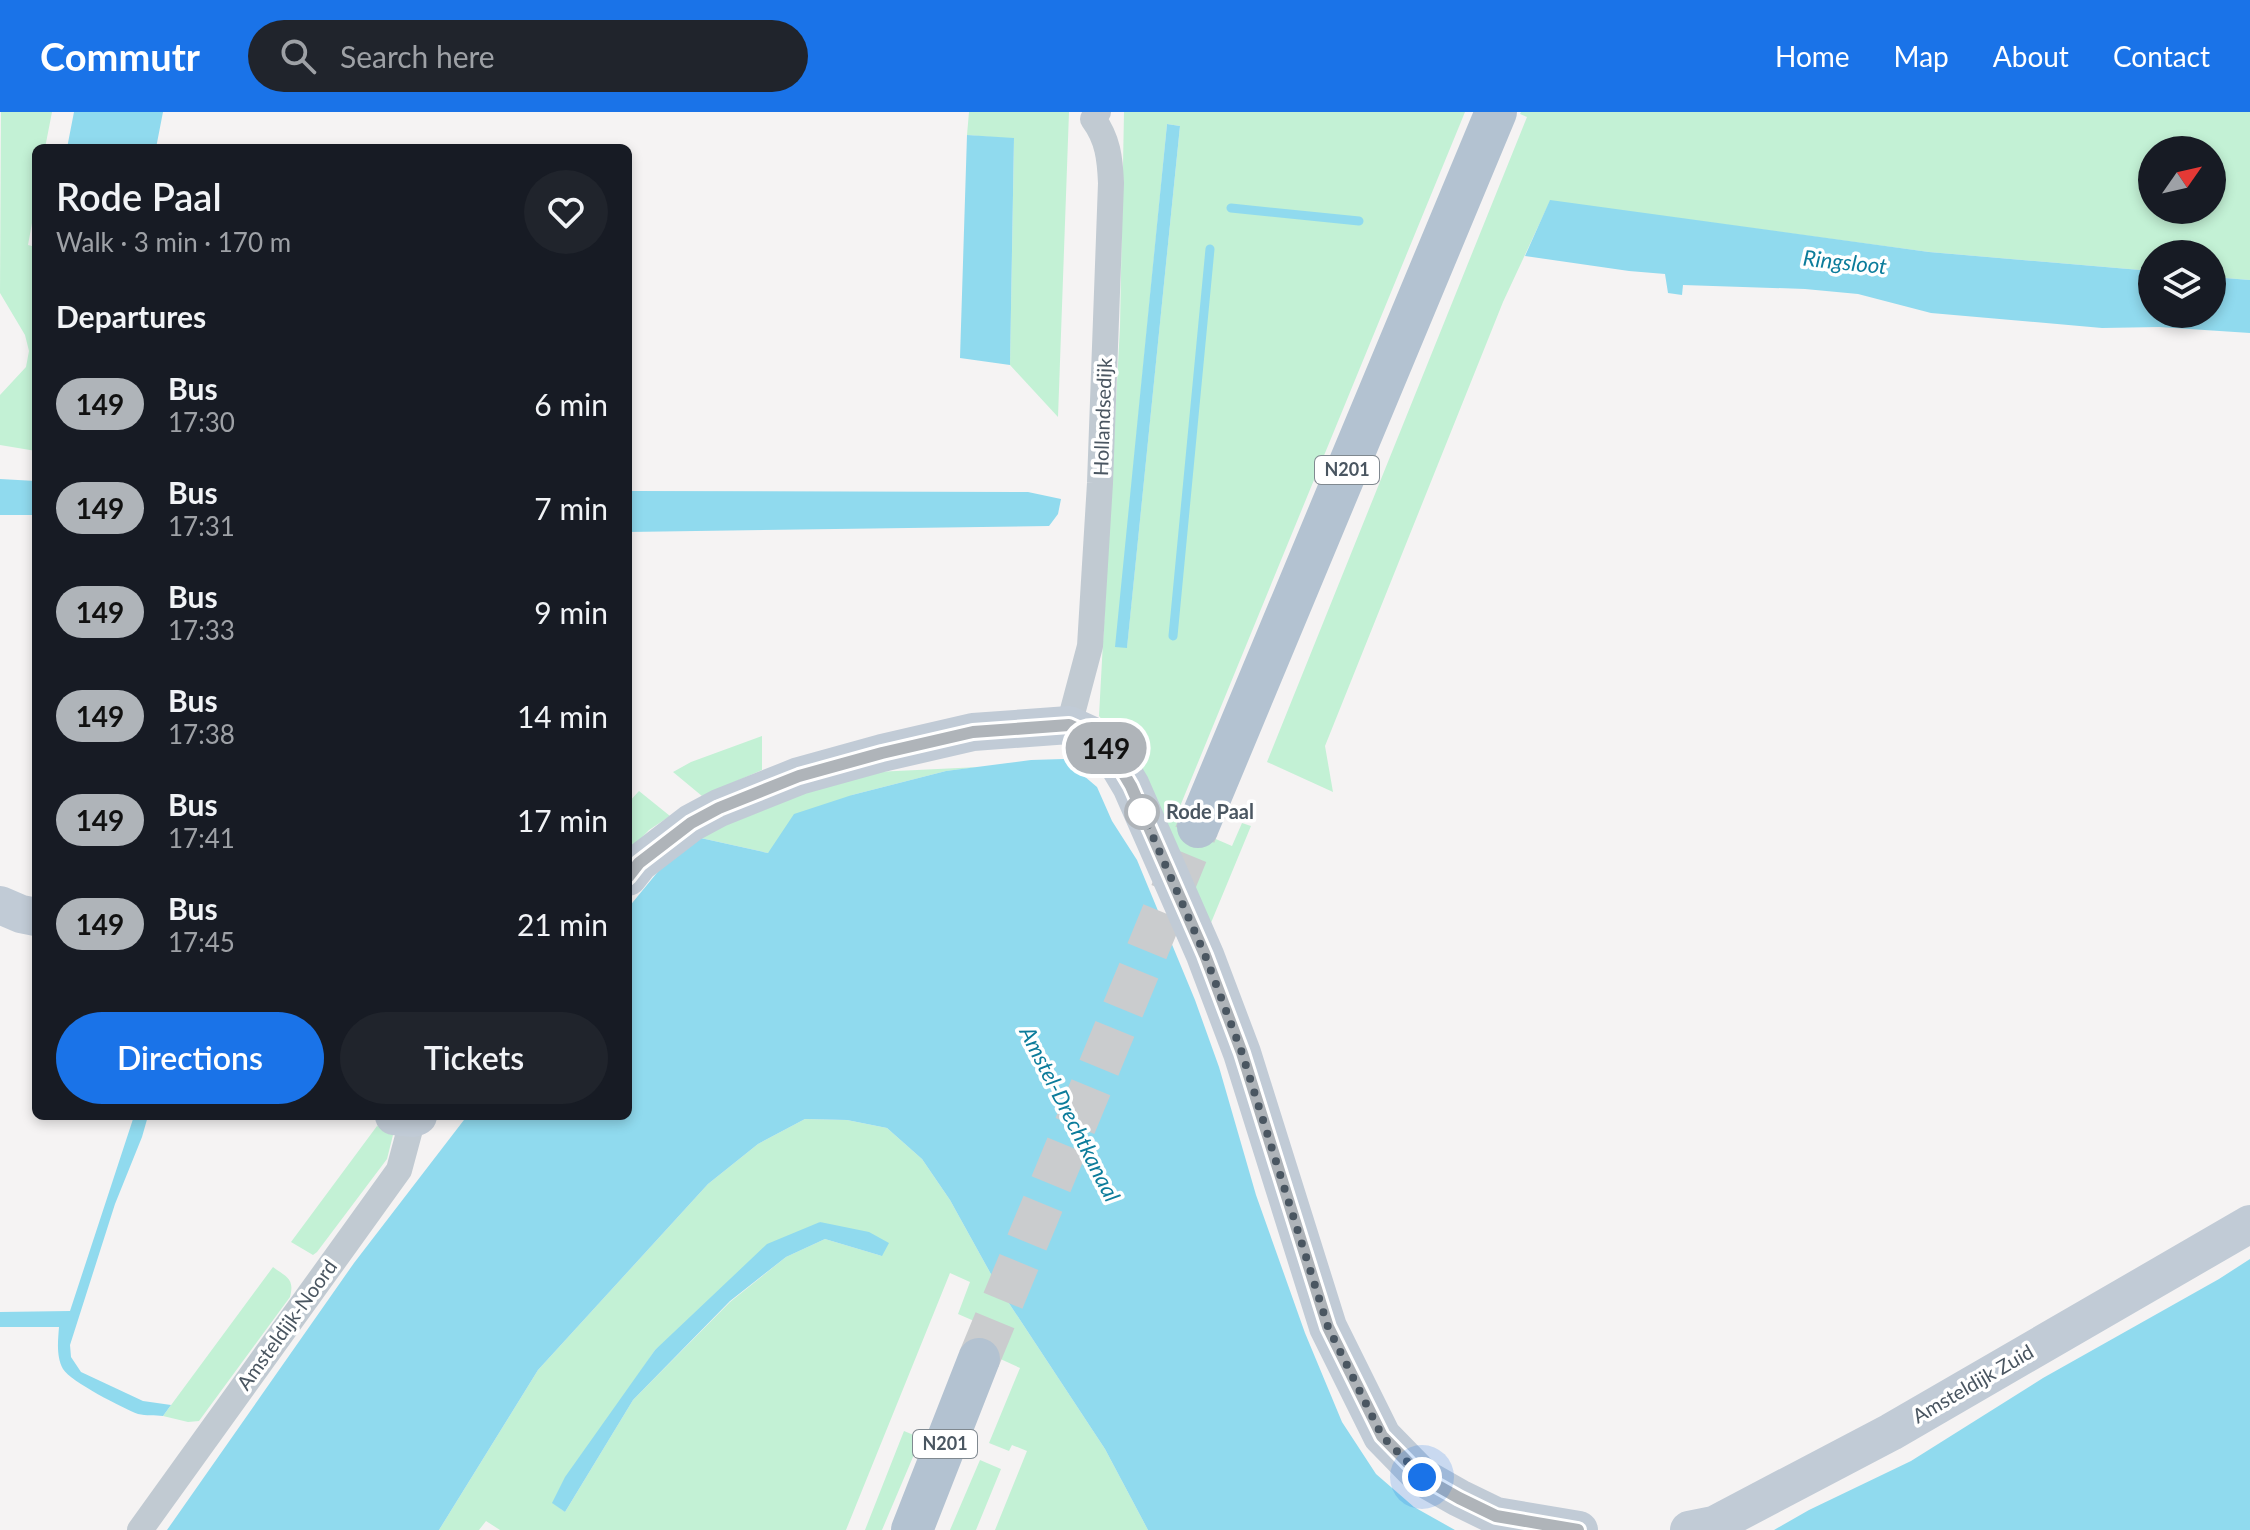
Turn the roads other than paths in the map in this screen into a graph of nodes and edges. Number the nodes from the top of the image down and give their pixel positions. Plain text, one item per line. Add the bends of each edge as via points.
1 (1496, 112) edge
2 (1092, 114) edge
3 (1069, 725) junction
4 (1198, 827) tunnel mouth
5 (632, 872) edge
6 (0, 905) edge
7 (32, 916) edge
8 (407, 1120) edge
9 (2250, 1224) edge
10 (979, 1359) tunnel mouth
11 (140, 1530) edge
12 (912, 1530) edge
13 (1579, 1530) edge
14 (1689, 1530) edge

1 - 4 main road, N201
2 - 3 street, Hollandsedijk via 1110,156 1110,257 1090,646
3 - 5 street via 973,732 799,776 691,823
3 - 13 street via 1093,736 1112,754 1131,786 1242,1053 1328,1327 1382,1436 1422,1477 1496,1516
6 - 7 street
8 - 11 street, Amsteldijk-Noord via 399,1170
9 - 14 street, Amsteldijk Zuid via 1891,1432 1714,1525
10 - 12 main road, N201

